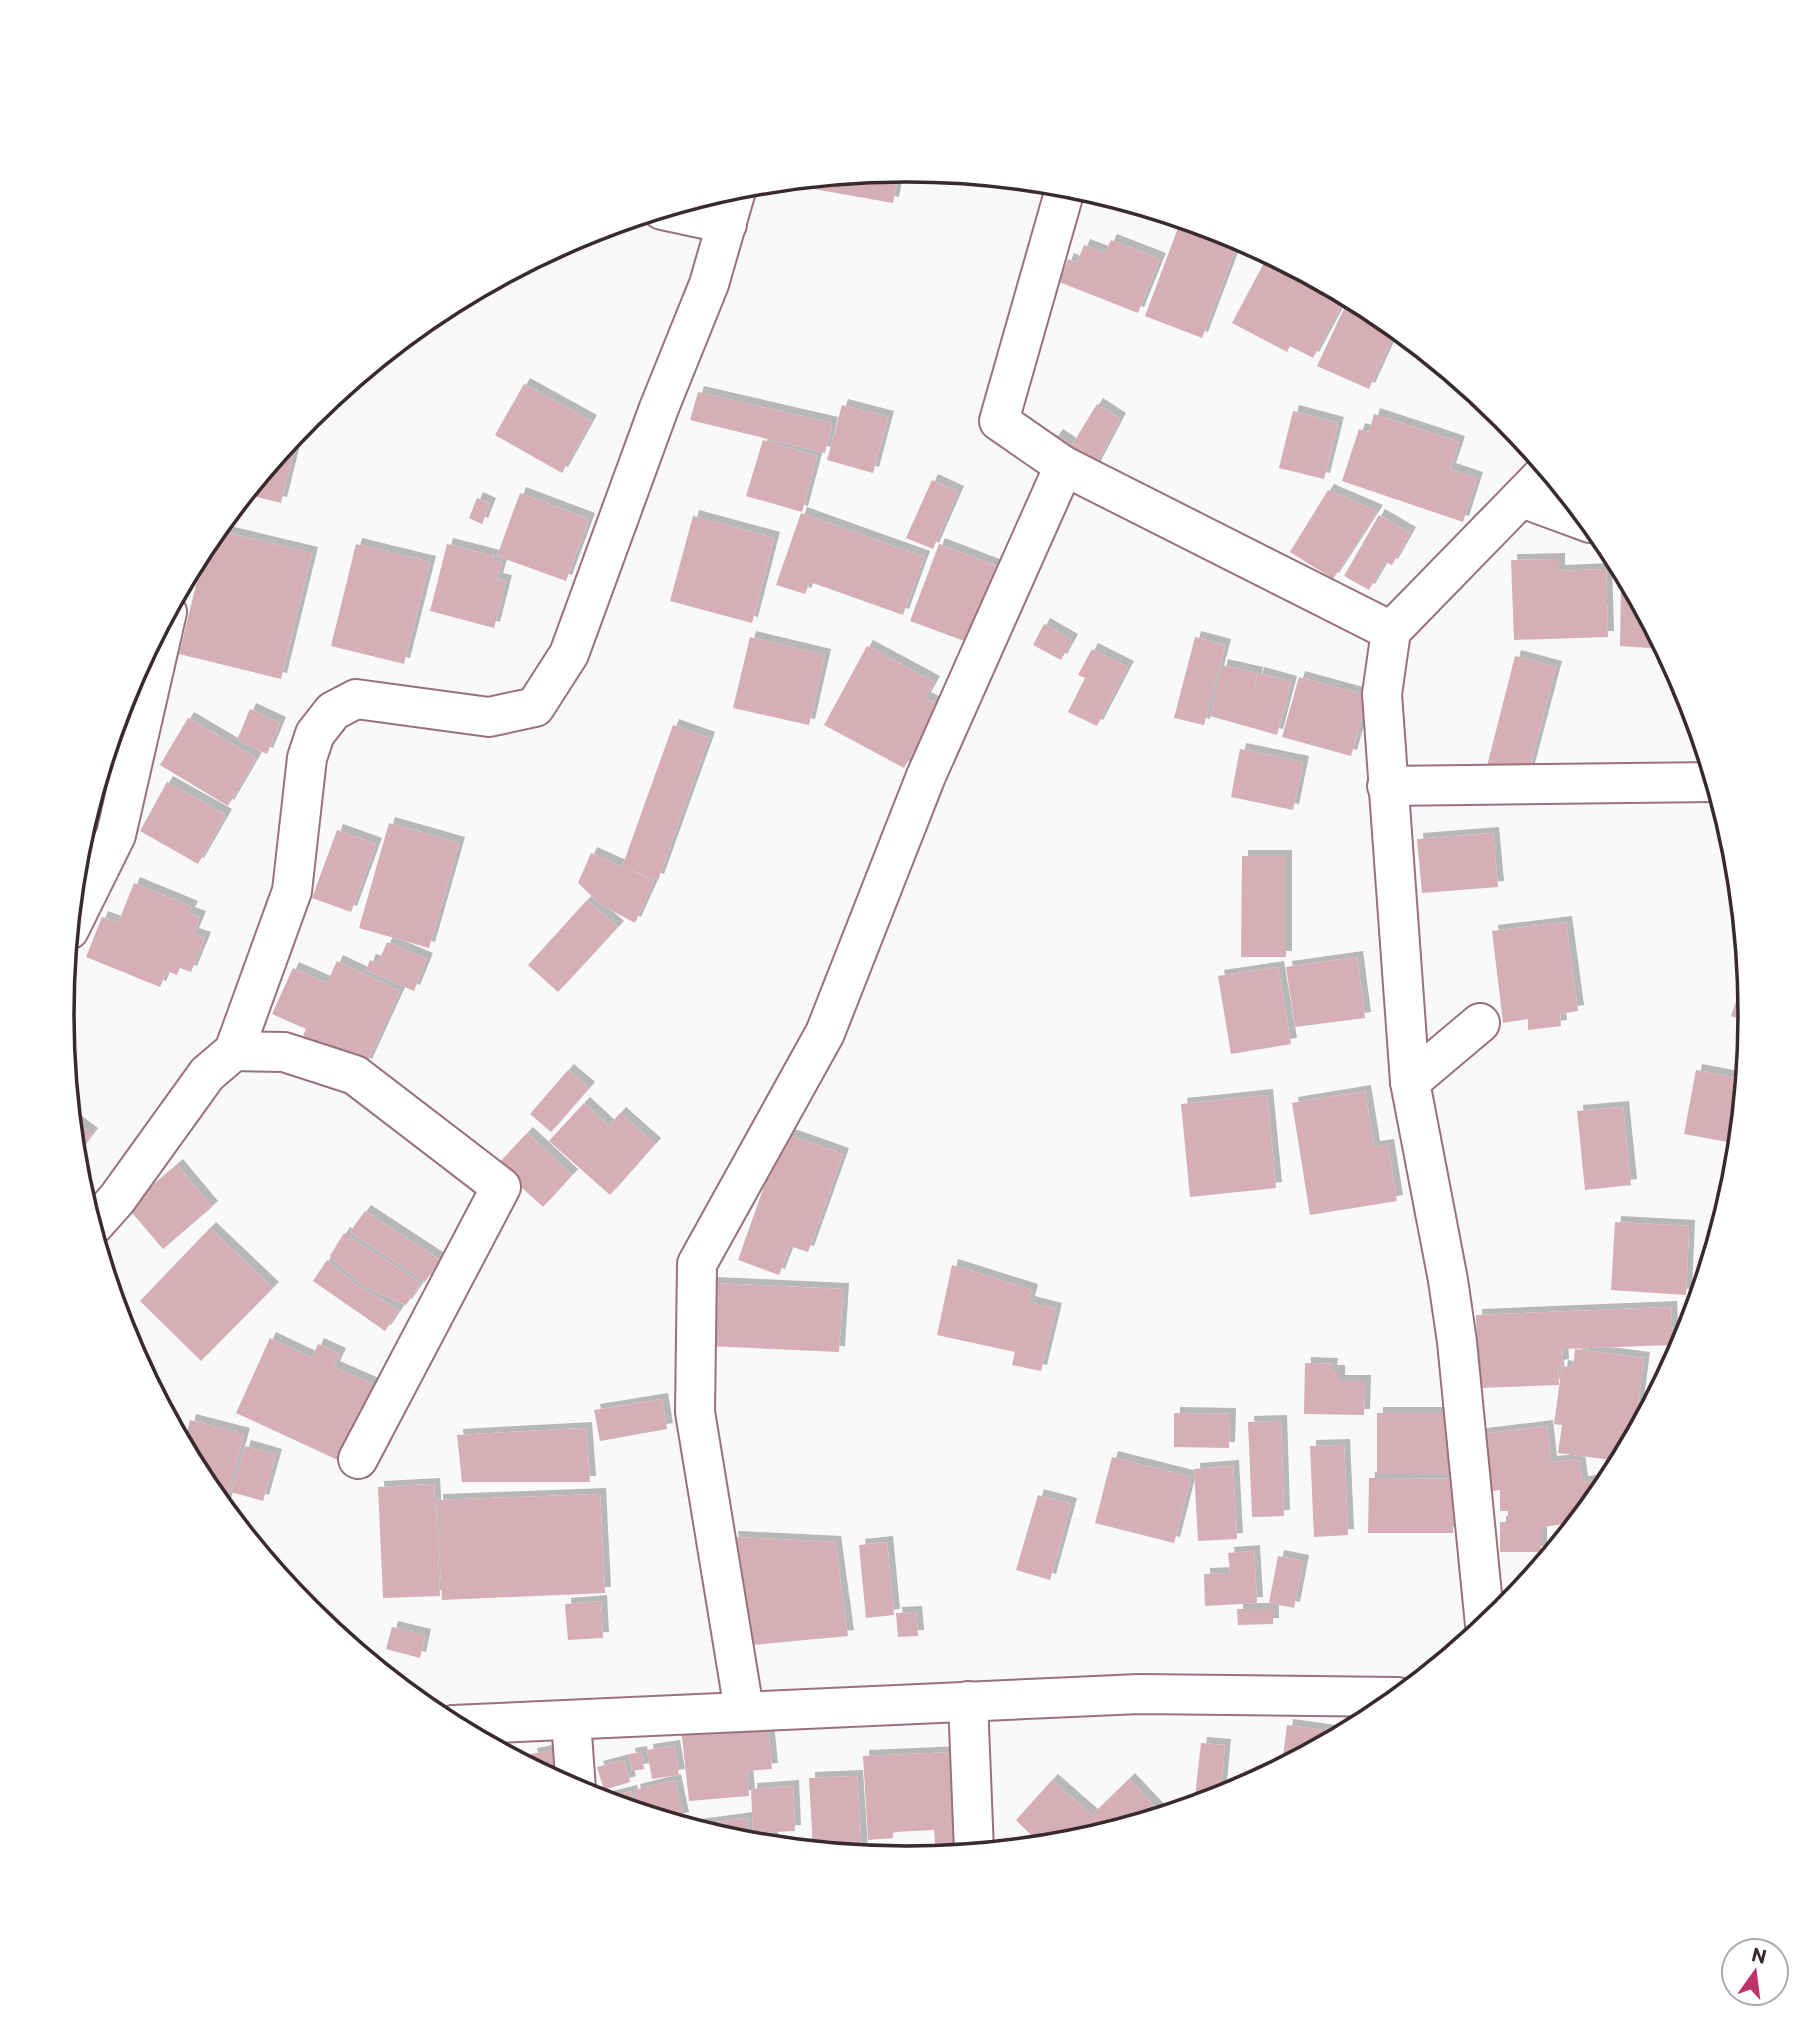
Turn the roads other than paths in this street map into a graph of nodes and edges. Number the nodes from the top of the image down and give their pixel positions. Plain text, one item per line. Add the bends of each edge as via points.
1 (1063, 197) edge
2 (733, 200) edge
3 (678, 214) edge
4 (727, 224) junction
5 (1064, 466) junction
6 (1534, 484) edge
7 (1563, 504) edge
8 (1391, 631) junction
9 (159, 645) edge
10 (1704, 782) edge
11 (1387, 786) junction
12 (81, 906) edge
13 (1480, 1023) dead end
14 (234, 1051) junction
15 (1410, 1082) junction
16 (99, 1219) edge
17 (358, 1459) dead end
18 (1484, 1612) edge
19 (968, 1701) junction
20 (1370, 1705) edge
21 (744, 1710) junction
22 (571, 1720) junction
23 (472, 1724) edge
24 (575, 1777) edge
25 (974, 1843) edge

1 - 5 street via 999,421
2 - 4 street
3 - 4 street
4 - 14 street via 709,284 569,654 535,707 489,717 356,699 333,711 315,734 307,758 292,891
5 - 8 street
5 - 21 street via 926,776 825,1033 697,1264 695,1412
6 - 7 street
6 - 8 street
8 - 11 street via 1382,694
9 - 12 street via 116,835
10 - 11 street
11 - 15 street
13 - 15 street
14 - 16 street via 208,1074
14 - 17 street via 284,1052 355,1075 501,1187
15 - 18 street via 1457,1342
19 - 20 street via 1139,1694
19 - 21 street
19 - 25 street
21 - 22 street
22 - 23 street
22 - 24 street

